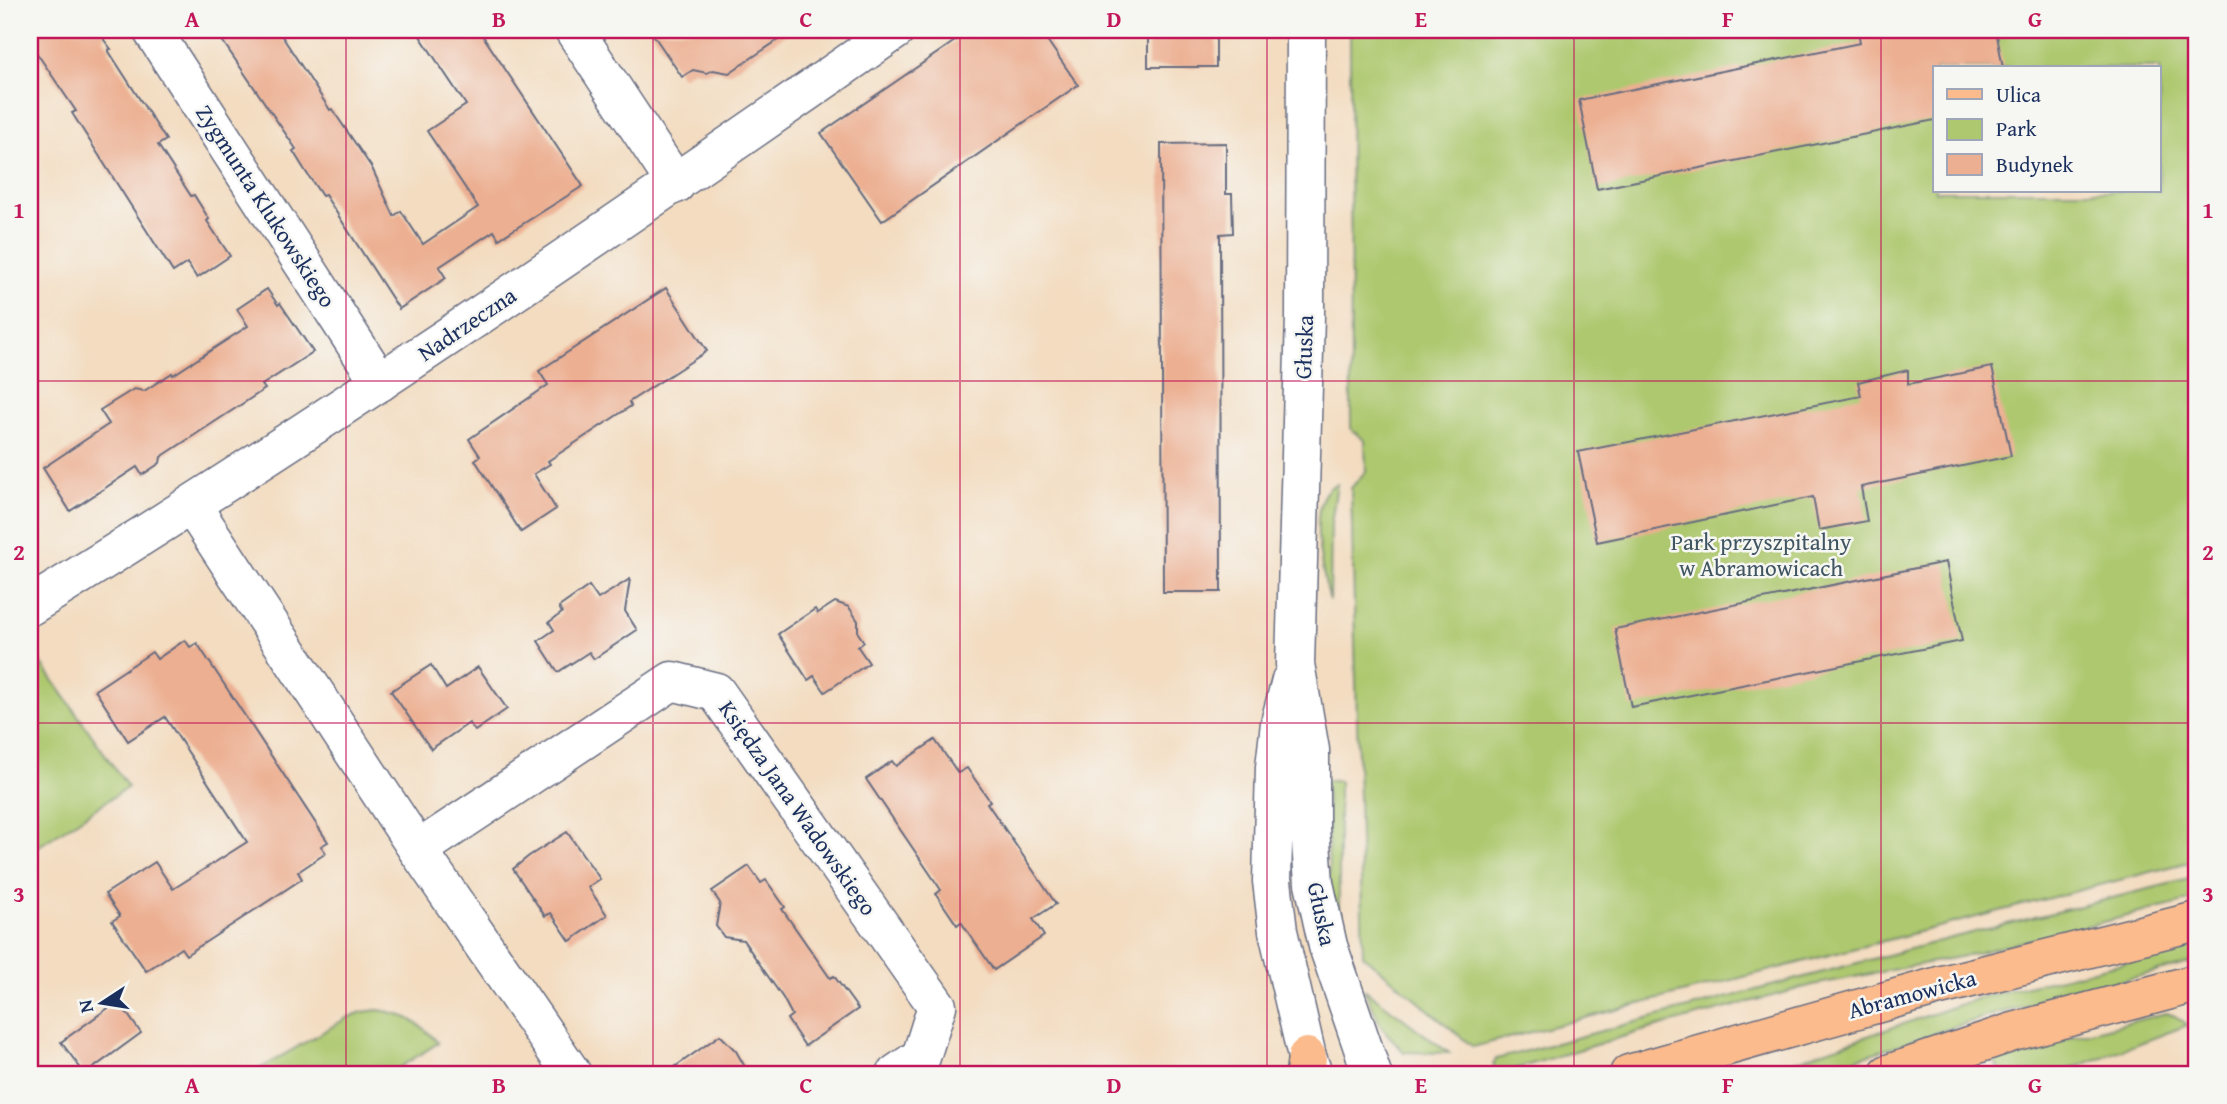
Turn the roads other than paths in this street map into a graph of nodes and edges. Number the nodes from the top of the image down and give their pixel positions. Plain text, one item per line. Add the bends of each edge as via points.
1 (152, 30) edge
2 (574, 30) edge
3 (896, 30) edge
4 (1306, 30) edge
5 (676, 184) junction
6 (380, 382) junction
7 (192, 506) junction
8 (30, 606) edge
9 (1294, 664) junction
10 (418, 850) junction
11 (2197, 921) edge
12 (2197, 984) edge
13 (1308, 1069) edge
14 (572, 1074) edge
15 (896, 1074) edge
16 (1372, 1074) edge
17 (1629, 1074) edge
18 (1888, 1074) edge

1 - 6 street, Zygmunta Klukowskiego
2 - 5 street
3 - 5 street, Nadrzeczna
4 - 9 street, Głuska via 1305,316
5 - 6 street, Nadrzeczna
6 - 7 street, Nadrzeczna
7 - 8 street, Nadrzeczna
7 - 10 street
9 - 13 street, Głuska via 1275,767 1272,881
9 - 16 street, Głuska via 1310,750 1314,883 1328,946
10 - 14 street
10 - 15 street, Księdza Jana Wadowskiego via 672,681 716,692 937,1006 921,1057
11 - 17 main road, Abramowicka via 1952,983
12 - 18 main road via 2013,1032

